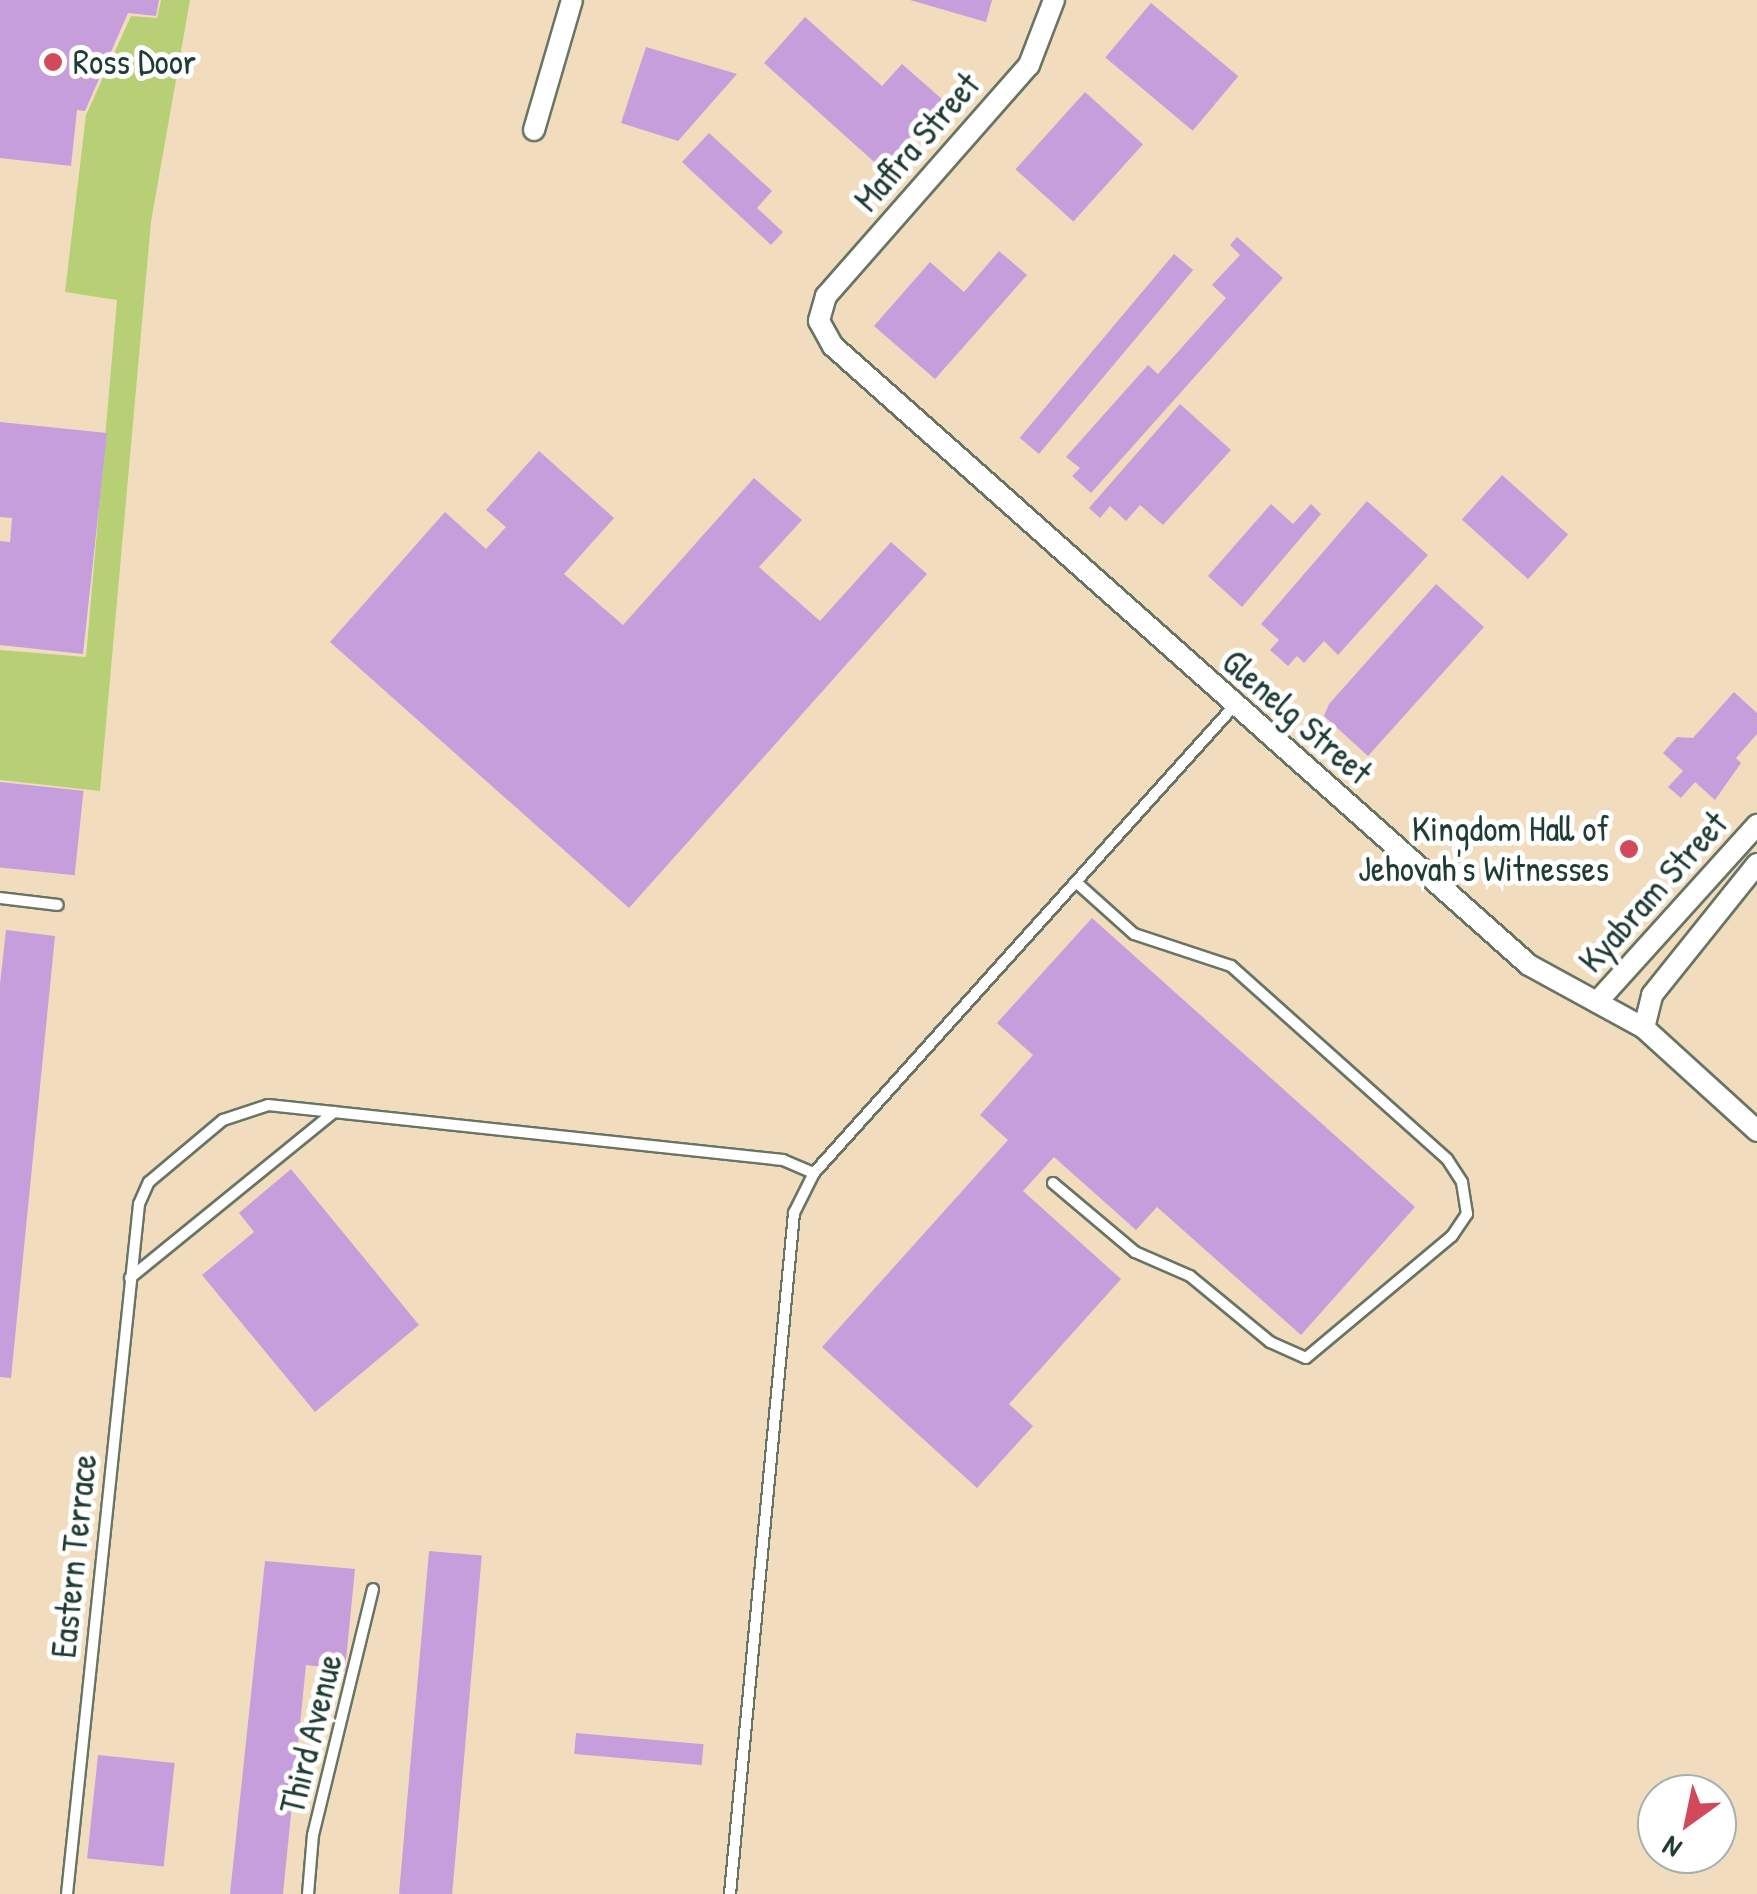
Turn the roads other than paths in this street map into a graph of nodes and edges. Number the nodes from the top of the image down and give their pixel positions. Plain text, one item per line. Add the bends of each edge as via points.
1 (572, 0) edge
2 (1054, 0) edge
3 (534, 130) dead end
4 (818, 321) joint
5 (1234, 706) junction
6 (1757, 826) edge
7 (1757, 864) edge
8 (1076, 882) junction
9 (0, 898) edge
10 (58, 905) dead end
11 (1597, 1002) junction
12 (1644, 1028) junction
13 (334, 1112) junction
14 (1757, 1130) edge
15 (814, 1174) junction
16 (1053, 1183) dead end
17 (130, 1278) junction
18 (372, 1589) dead end
19 (67, 1894) edge
20 (308, 1894) edge
21 (730, 1894) edge

1 - 3 street
2 - 4 street, Maffra Street via 1028,65 826,296
4 - 5 street, Glenelg Street via 832,346
5 - 8 lane
5 - 11 street, Glenelg Street via 1529,965
6 - 11 street, Kyabram Street
7 - 12 street, Kyabram Street via 1652,996
8 - 15 lane
8 - 16 lane via 1144,939 1231,966 1447,1159 1462,1182 1468,1214 1452,1236 1306,1358 1270,1342 1190,1276 1135,1252
9 - 10 lane
11 - 12 street, Glenelg Street
12 - 14 street, Glenelg Street
13 - 15 lane, Eastern Terrace via 784,1160
13 - 17 lane
13 - 17 lane, Eastern Terrace via 268,1105 239,1110 150,1182 136,1223
15 - 21 lane via 794,1213
17 - 19 lane, Eastern Terrace
18 - 20 lane, Third Avenue via 313,1836

